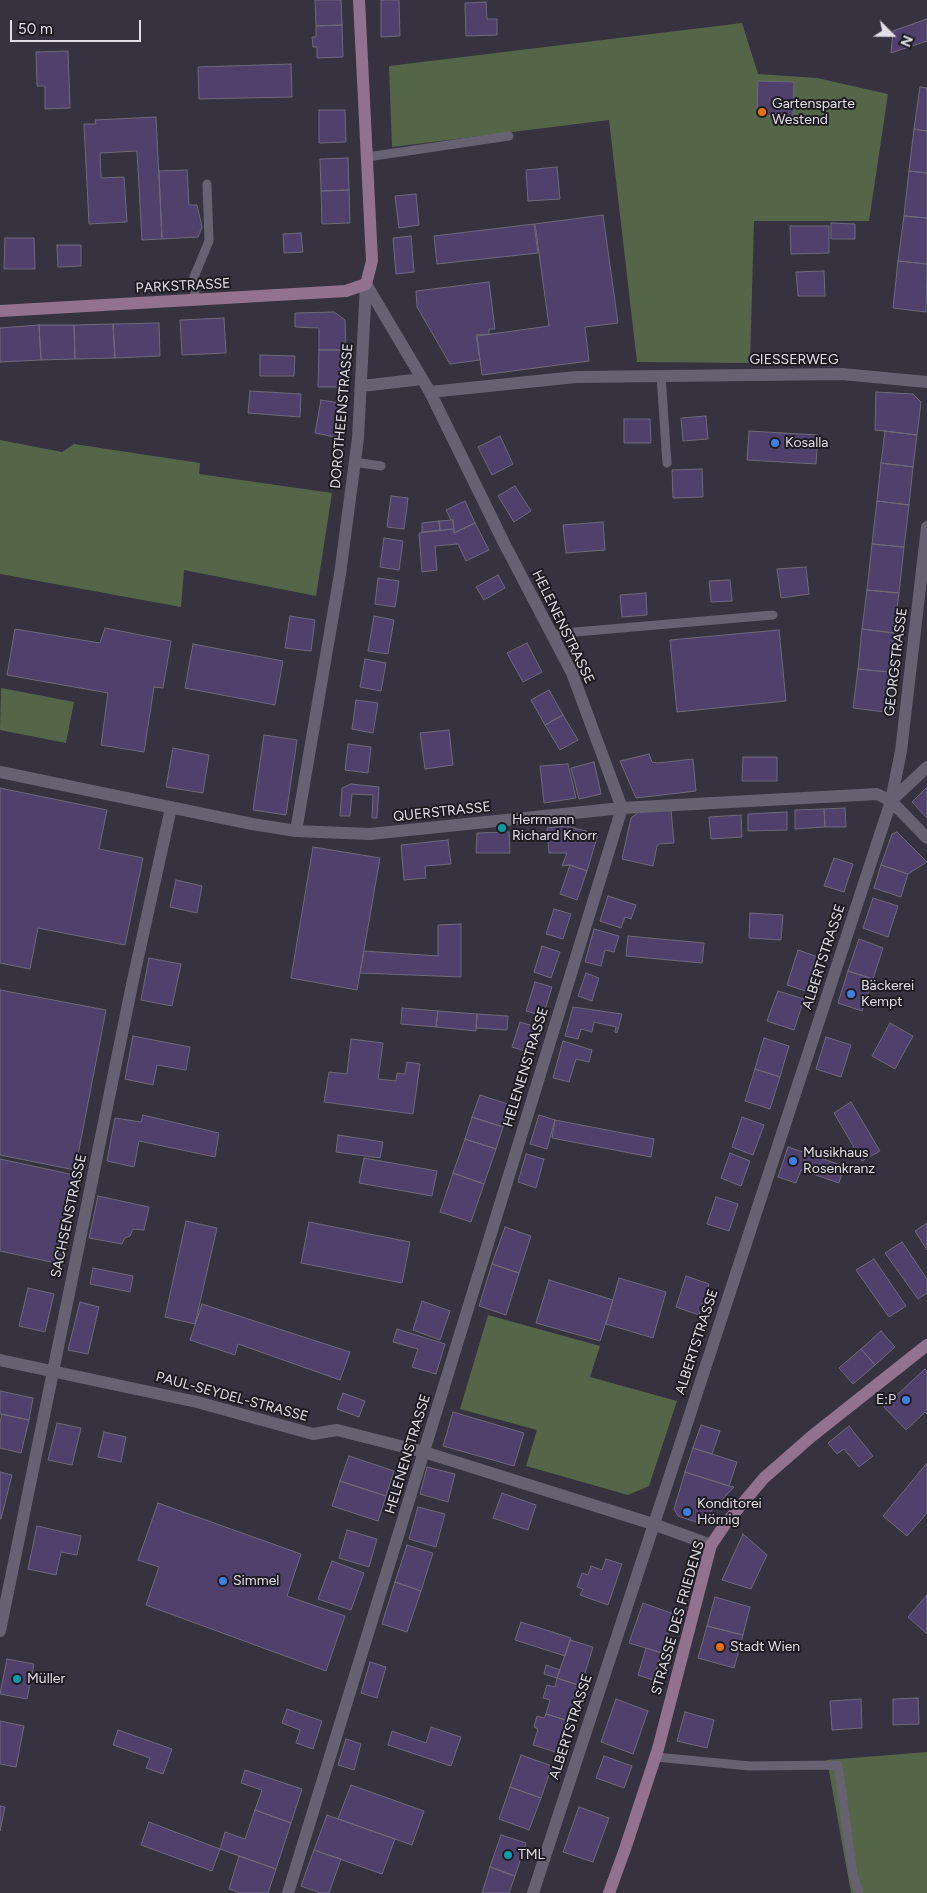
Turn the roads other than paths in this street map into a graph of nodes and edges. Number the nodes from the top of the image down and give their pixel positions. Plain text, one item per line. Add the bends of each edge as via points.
1 (359, 0) edge
2 (509, 136) dead end
3 (367, 157) junction
4 (207, 184) dead end
5 (366, 284) junction
6 (195, 300) junction
7 (0, 311) edge
8 (661, 376) junction
9 (422, 379) junction
10 (927, 382) edge
11 (362, 386) junction
12 (430, 392) junction
13 (354, 462) junction
14 (667, 463) dead end
15 (381, 466) dead end
16 (927, 527) edge
17 (773, 615) dead end
18 (552, 634) junction
19 (927, 767) edge
20 (0, 772) edge
21 (891, 801) junction
22 (171, 808) junction
23 (622, 808) junction
24 (296, 831) junction
25 (927, 838) edge
26 (926, 1347) edge
27 (0, 1360) edge
28 (52, 1370) junction
29 (424, 1452) junction
30 (653, 1524) junction
31 (711, 1545) junction
32 (0, 1631) edge
33 (656, 1757) junction
34 (288, 1893) edge
35 (533, 1893) edge
36 (609, 1893) edge
37 (859, 1893) edge

1 - 3 main road, DOROTHEENSTRASSE
2 - 3 lane
3 - 5 main road, DOROTHEENSTRASSE via 372,261
4 - 6 lane via 209,241 194,277
5 - 6 main road, PARKSTRASSE via 346,291
5 - 9 street, HELENENSTRASSE
5 - 11 street, DOROTHEENSTRASSE
6 - 7 main road, PARKSTRASSE
8 - 10 street, GIESSERWEG via 842,374
8 - 12 street, GIESSERWEG via 576,377
8 - 14 lane
9 - 11 street
9 - 12 street, HELENENSTRASSE
11 - 13 street, DOROTHEENSTRASSE
12 - 18 street, HELENENSTRASSE
13 - 15 lane
13 - 24 street, DOROTHEENSTRASSE via 340,574
16 - 21 street, GEORGSTRASSE via 901,751
17 - 18 lane
18 - 23 street, HELENENSTRASSE via 572,673
19 - 21 street
20 - 22 street, QUERSTRASSE
21 - 23 street, QUERSTRASSE via 877,794
21 - 25 street
21 - 30 street, ALBERTSTRASSE
22 - 24 street, QUERSTRASSE
22 - 28 street, SACHSENSTRASSE
23 - 24 street, QUERSTRASSE via 370,834
23 - 29 street, HELENENSTRASSE
26 - 31 main road, STRASSE DES FRIEDENS via 764,1478
27 - 28 street, PAUL-SEYDEL-STRASSE
28 - 29 street, PAUL-SEYDEL-STRASSE via 198,1402 313,1434 337,1430
28 - 32 street, SACHSENSTRASSE
29 - 30 street, PAUL-SEYDEL-STRASSE
29 - 34 street, HELENENSTRASSE
30 - 31 street, PAUL-SEYDEL-STRASSE
30 - 35 street, ALBERTSTRASSE
31 - 33 main road, STRASSE DES FRIEDENS
33 - 36 main road, STRASSE DES FRIEDENS
33 - 37 lane via 750,1766 838,1765 853,1874

